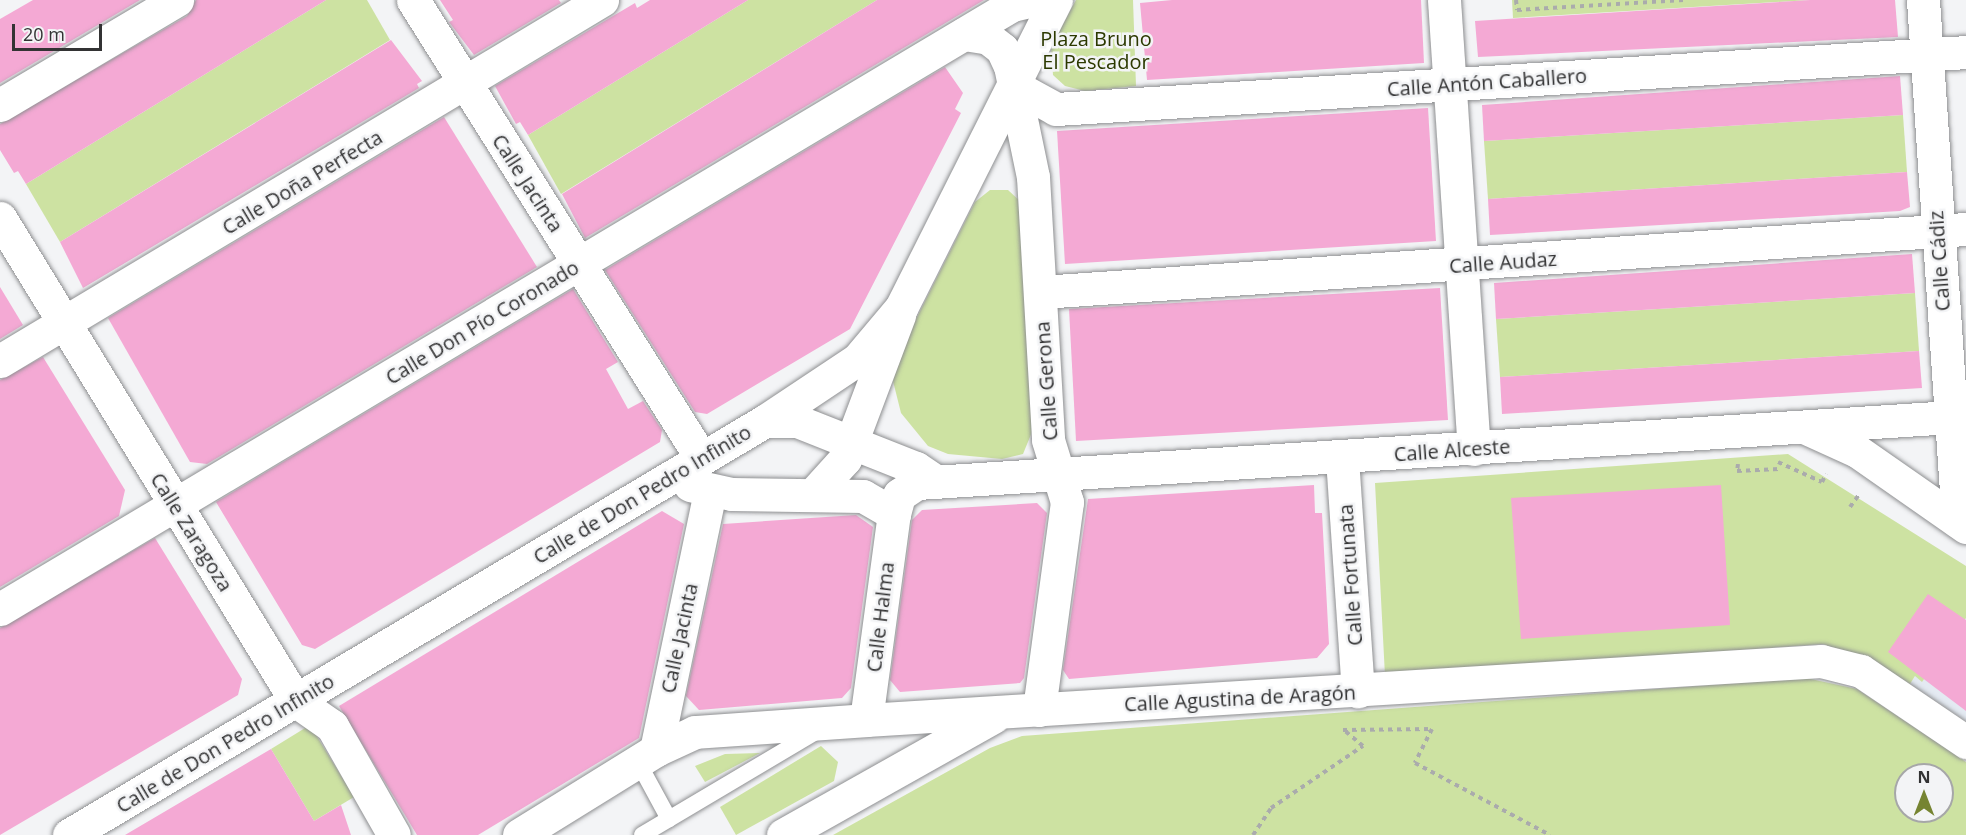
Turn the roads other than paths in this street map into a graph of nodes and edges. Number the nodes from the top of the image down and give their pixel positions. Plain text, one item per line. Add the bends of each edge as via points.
1 (177, 0) edge
2 (413, 0) edge
3 (602, 0) edge
4 (1056, 0) edge
5 (1444, 0) edge
6 (1923, 0) edge
7 (1018, 2) edge
8 (964, 34) junction
9 (1035, 43) junction
10 (1966, 52) edge
11 (1927, 54) junction
12 (464, 84) junction
13 (1449, 85) junction
14 (1014, 86) junction
15 (0, 105) edge
16 (971, 169) junction
17 (1033, 177) junction
18 (0, 218) edge
19 (1952, 230) edge
20 (580, 264) junction
21 (1462, 265) junction
22 (1041, 292) junction
23 (901, 308) junction
24 (64, 323) junction
25 (0, 361) edge
26 (872, 391) junction
27 (1958, 416) edge
28 (765, 421) junction
29 (1800, 425) junction
30 (852, 443) junction
31 (1474, 449) junction
32 (700, 456) junction
33 (1342, 458) junction
34 (926, 475) junction
35 (1059, 476) junction
36 (664, 478) junction
37 (710, 492) junction
38 (814, 492) junction
39 (176, 505) junction
40 (894, 514) junction
41 (1962, 524) edge
42 (0, 609) edge
43 (1358, 691) junction
44 (296, 701) junction
45 (1039, 710) junction
46 (1000, 713) junction
47 (866, 720) junction
48 (832, 722) junction
49 (1966, 742) edge
50 (647, 756) junction
51 (669, 819) junction
52 (69, 835) edge
53 (394, 835) edge
54 (519, 835) edge
55 (642, 835) edge
56 (783, 835) edge

1 - 15 street
2 - 12 street, Calle Jacinta
3 - 12 street, Calle Doña Perfecta
4 - 9 street, Calle de Don Pedro Infinito
5 - 13 street
6 - 11 street, Calle Cádiz
7 - 8 street, Calle Don Pío Coronado
7 - 9 street
8 - 14 street via 988,38 1002,49
8 - 20 street, Calle Don Pío Coronado
9 - 14 street, Calle de Don Pedro Infinito
10 - 11 street, Calle Antón Caballero
11 - 13 street, Calle Antón Caballero
11 - 19 street, Calle Cádiz
12 - 20 street, Calle Jacinta
12 - 24 street, Calle Doña Perfecta
13 - 14 street, Calle Antón Caballero via 1056,109
13 - 21 street
14 - 16 street, Calle de Don Pedro Infinito
14 - 17 street, Calle Gerona
16 - 17 street via 995,153 1007,152 1017,157
16 - 23 street, Calle de Don Pedro Infinito
17 - 22 street, Calle Gerona
18 - 24 street, Calle Zaragoza
19 - 21 street, Calle Audaz
19 - 27 street, Calle Cádiz
20 - 32 street, Calle Jacinta
20 - 39 street, Calle Don Pío Coronado
21 - 22 street, Calle Audaz
21 - 31 street
22 - 35 street, Calle Gerona via 1048,440
23 - 26 street
23 - 28 street, Calle de Don Pedro Infinito via 858,359
24 - 25 street, Calle Doña Perfecta
24 - 39 street, Calle Zaragoza
26 - 30 street
26 - 34 street via 878,427 891,447
27 - 29 street, Calle Alceste
27 - 41 street, Calle Cádiz
28 - 30 street, Calle Alceste via 789,418
28 - 32 street, Calle de Don Pedro Infinito
29 - 31 street, Calle Alceste
29 - 41 street via 1857,451
30 - 34 street, Calle Alceste
30 - 38 street via 837,471
31 - 33 street, Calle Alceste
32 - 36 street, Calle de Don Pedro Infinito
33 - 35 street, Calle Alceste
33 - 43 street, Calle Fortunata
34 - 35 street, Calle Alceste
34 - 40 street, Calle Alceste via 899,495
35 - 45 street, Calle Gerona via 1067,502
36 - 37 street
36 - 44 street, Calle de Don Pedro Infinito
37 - 38 street
37 - 50 street, Calle Jacinta
38 - 40 street via 863,496
39 - 42 street, Calle Don Pío Coronado
39 - 44 street, Calle Zaragoza
40 - 47 street, Calle Halma
43 - 45 street, Calle Agustina de Aragón
43 - 49 street, Calle Agustina de Aragón via 1821,661 1861,671
44 - 52 street, Calle de Don Pedro Infinito
44 - 53 street, Calle Zaragoza via 332,726
45 - 46 street, Calle Agustina de Aragón
46 - 47 street, Calle Agustina de Aragón
46 - 56 street
47 - 48 street, Calle Agustina de Aragón
48 - 50 street, Calle Agustina de Aragón via 695,732
48 - 51 lane
50 - 51 lane
50 - 54 street, Calle Agustina de Aragón
51 - 55 lane

